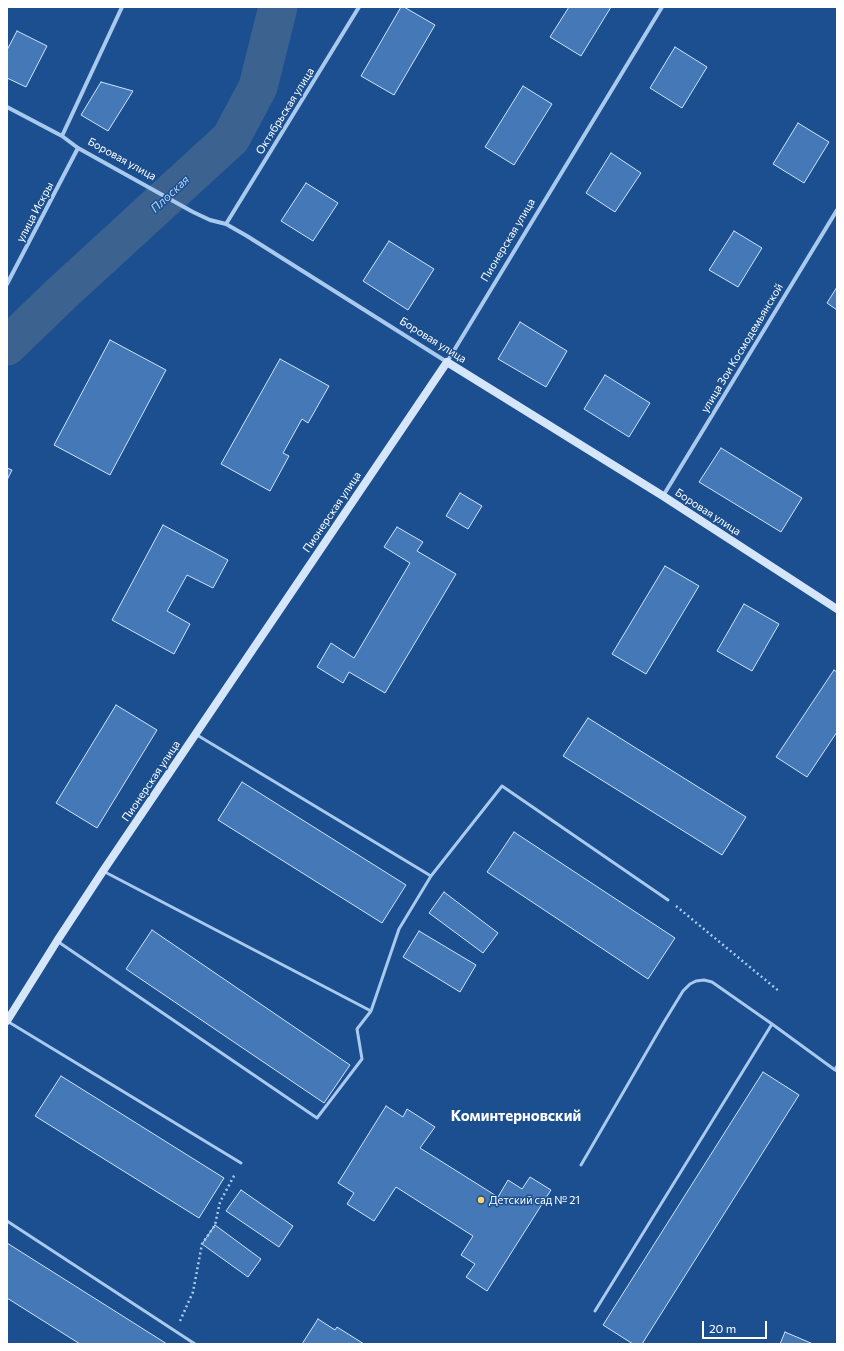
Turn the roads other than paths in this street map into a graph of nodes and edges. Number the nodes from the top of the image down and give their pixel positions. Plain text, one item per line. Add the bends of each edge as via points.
1 (122, 7) edge
2 (359, 7) edge
3 (662, 7) edge
4 (7, 107) edge
5 (62, 136) junction
6 (78, 148) junction
7 (837, 210) edge
8 (226, 224) junction
9 (7, 284) edge
10 (447, 362) junction
11 (663, 496) junction
12 (837, 609) edge
13 (196, 734) junction
14 (103, 871) junction
15 (431, 876) junction
16 (668, 900) road end
17 (57, 941) junction
18 (372, 1011) junction
19 (7, 1021) edge
20 (772, 1024) junction
21 (837, 1066) edge
22 (836, 1071) edge
23 (240, 1163) road end
24 (581, 1165) dead end
25 (7, 1220) edge
26 (595, 1311) dead end
27 (195, 1344) edge

1 - 5 street
2 - 8 street, Октябрьская улица
3 - 10 street, Пионерская улица
4 - 5 street, Боровая улица
5 - 6 street, Боровая улица
6 - 8 street, Боровая улица via 194,212
6 - 9 street, улица Искры
7 - 11 street, улица Зои Космодемьянской
8 - 10 street, Боровая улица
10 - 11 street, Боровая улица
10 - 13 street, Пионерская улица
11 - 12 street, Боровая улица
13 - 14 street, Пионерская улица
13 - 15 lane
14 - 17 street, Пионерская улица
14 - 18 lane
15 - 16 lane via 502,786
15 - 18 lane via 399,928
17 - 18 lane via 317,1118 362,1058 357,1029
17 - 19 street, Пионерская улица
19 - 23 lane
20 - 22 lane
20 - 24 lane via 712,982 704,980 690,984 664,1022
20 - 26 lane
21 - 22 lane
25 - 27 lane

